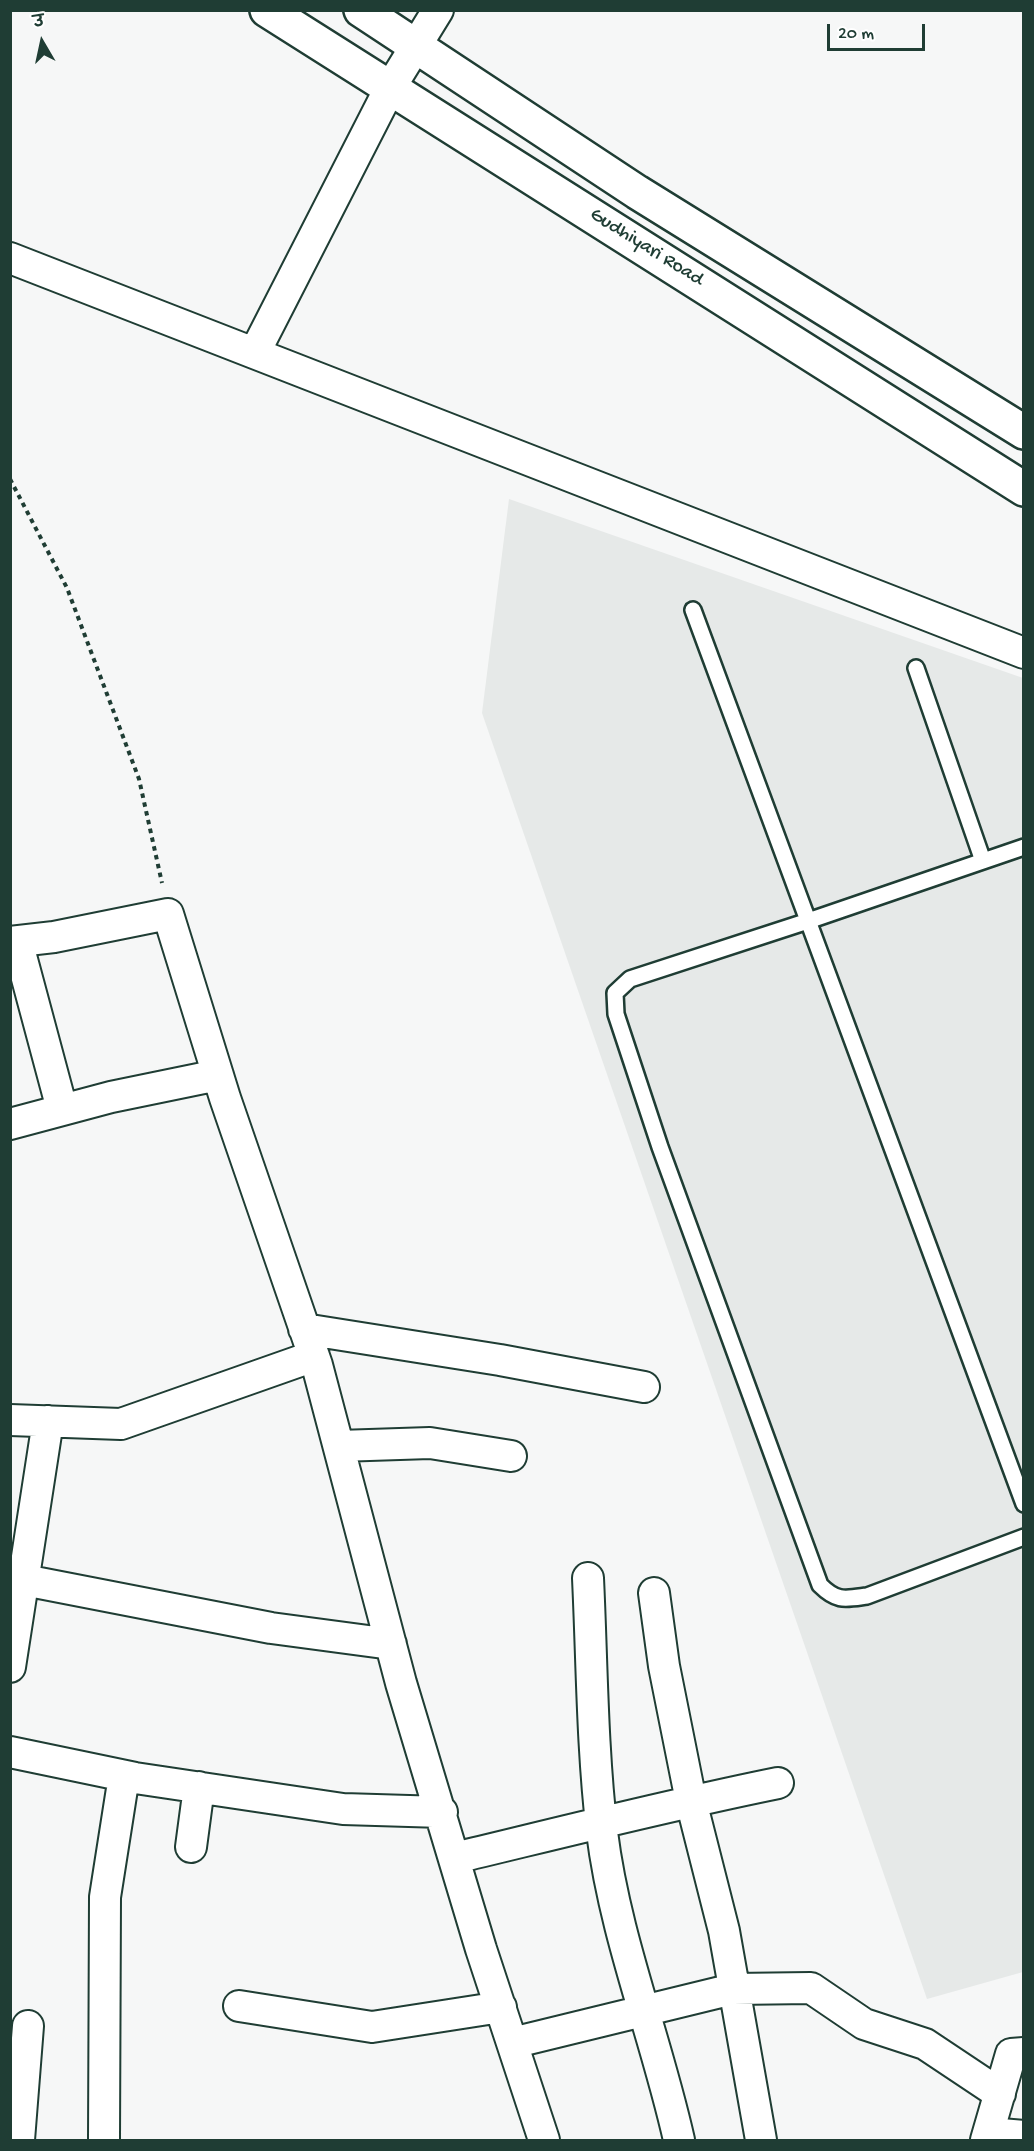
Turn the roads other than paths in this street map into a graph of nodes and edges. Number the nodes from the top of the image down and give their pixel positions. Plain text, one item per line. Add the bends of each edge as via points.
1 (267, 10) edge
2 (361, 10) edge
3 (438, 10) edge
4 (416, 46) junction
5 (390, 88) junction
6 (10, 258) edge
7 (255, 352) junction
8 (1023, 432) edge
9 (1023, 489) edge
10 (693, 610) dead end
11 (1023, 653) edge
12 (916, 668) dead end
13 (1023, 849) edge
14 (983, 861) junction
15 (808, 921) junction
16 (14, 942) edge
17 (218, 1075) junction
18 (62, 1110) junction
19 (10, 1124) edge
20 (309, 1342) junction
21 (644, 1387) dead end
22 (10, 1420) edge
23 (48, 1421) junction
24 (339, 1446) junction
25 (511, 1456) dead end
26 (1023, 1504) edge
27 (1023, 1537) edge
28 (588, 1578) dead end
29 (24, 1580) junction
30 (654, 1593) dead end
31 (391, 1644) junction
32 (10, 1667) edge
33 (10, 1752) edge
34 (124, 1776) junction
35 (778, 1784) dead end
36 (199, 1787) junction
37 (691, 1802) junction
38 (442, 1812) junction
39 (601, 1821) junction
40 (191, 1847) dead end
41 (455, 1858) junction
42 (733, 1989) junction
43 (239, 2006) dead end
44 (501, 2007) junction
45 (644, 2010) junction
46 (28, 2026) dead end
47 (512, 2043) junction
48 (1023, 2053) edge
49 (1000, 2094) junction
50 (1023, 2136) edge
51 (987, 2137) edge
52 (18, 2140) edge
53 (104, 2140) edge
54 (544, 2140) edge
55 (679, 2140) edge
56 (762, 2140) edge

1 - 5 street, Gudhiyari Road
2 - 4 street
3 - 4 street
4 - 5 street
4 - 8 street via 637,192
5 - 7 street
5 - 9 street, Gudhiyari Road
6 - 7 street
7 - 11 street
10 - 15 lane
12 - 14 lane
13 - 14 lane
14 - 15 lane
15 - 26 lane
15 - 27 lane via 630,979 615,993 616,1014 660,1147 820,1585 831,1596 867,1596
16 - 17 street via 168,914
16 - 18 street
17 - 18 street
17 - 20 street
18 - 19 street
20 - 21 street via 500,1360
20 - 23 street via 121,1424
20 - 24 street
22 - 23 street
23 - 29 street
24 - 25 street via 430,1443
24 - 31 street
28 - 39 street via 592,1716
29 - 31 street via 271,1628
29 - 32 street
30 - 37 street
31 - 38 street
33 - 34 street
34 - 36 street
34 - 53 street via 105,1897
35 - 37 street
36 - 38 street via 343,1809
36 - 40 street
37 - 39 street
37 - 42 street via 724,1931
38 - 41 street
39 - 41 street
39 - 45 street via 616,1908
41 - 44 street
42 - 45 street
42 - 49 street via 812,1988 864,2024 925,2044
42 - 56 street
43 - 44 street via 372,2027
44 - 47 street
45 - 47 street
45 - 55 street
46 - 52 street
47 - 54 street
48 - 49 street via 1011,2054
49 - 51 street
50 - 51 street

